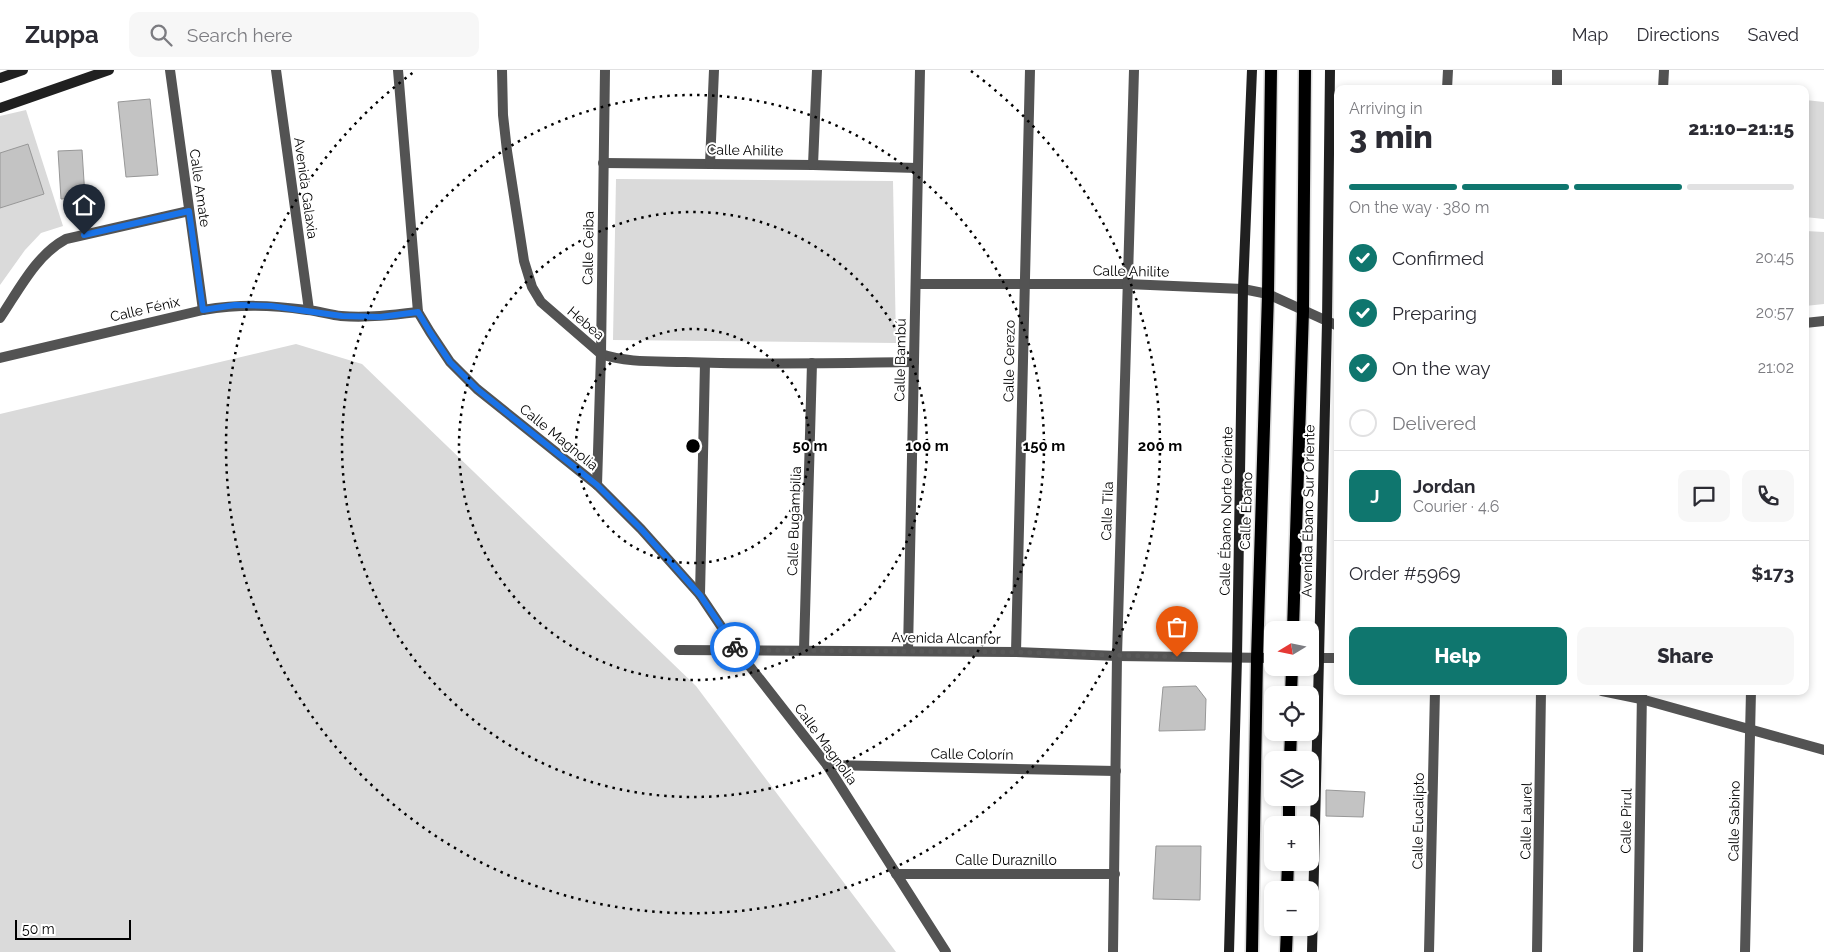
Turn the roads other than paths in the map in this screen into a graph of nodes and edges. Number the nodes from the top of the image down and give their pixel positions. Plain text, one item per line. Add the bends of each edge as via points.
1 (23, 70) edge
2 (109, 70) edge
3 (170, 70) edge
4 (276, 70) edge
5 (398, 70) edge
6 (502, 70) edge
7 (605, 70) edge
8 (714, 70) edge
9 (817, 70) edge
10 (920, 70) edge
11 (1030, 70) edge
12 (1134, 70) edge
13 (1252, 70) edge
14 (1270, 70) edge
15 (1305, 70) edge
16 (1330, 70) edge
17 (1448, 70) edge
18 (1557, 70) edge
19 (1664, 70) edge
20 (0, 78) edge
21 (1447, 85) edge
22 (1557, 85) edge
23 (1663, 85) edge
24 (0, 108) edge
25 (603, 163) junction
26 (710, 164) junction
27 (813, 165) junction
28 (917, 168) junction
29 (189, 211) junction
30 (916, 284) junction
31 (1024, 284) junction
32 (1127, 284) junction
33 (1243, 289) junction
34 (1268, 294) junction
35 (203, 310) junction
36 (309, 310) junction
37 (1303, 311) junction
38 (418, 312) junction
39 (0, 318) edge
40 (1824, 321) edge
41 (1326, 322) junction
42 (1809, 323) edge
43 (1334, 325) edge
44 (601, 354) junction
45 (0, 358) edge
46 (914, 362) junction
47 (705, 363) junction
48 (812, 364) junction
49 (597, 485) junction
50 (700, 595) junction
51 (1293, 621) edge
52 (1315, 621) edge
53 (679, 650) dead end
54 (736, 650) junction
55 (804, 650) junction
56 (908, 651) junction
57 (1016, 652) junction
58 (1117, 656) junction
59 (1237, 658) junction
60 (1257, 658) junction
61 (1264, 658) edge
62 (1319, 658) edge
63 (1334, 658) edge
64 (1314, 676) edge
65 (1435, 695) edge
66 (1542, 695) edge
67 (1642, 695) edge
68 (1752, 695) edge
69 (1750, 728) junction
70 (1824, 750) edge
71 (827, 765) junction
72 (1116, 771) junction
73 (896, 874) junction
74 (1115, 874) junction
75 (1286, 936) edge
76 (946, 952) edge
77 (1113, 952) edge
78 (1229, 952) edge
79 (1252, 952) edge
80 (1286, 952) edge
81 (1312, 952) edge
82 (1429, 952) edge
83 (1537, 952) edge
84 (1638, 952) edge
85 (1745, 952) edge

1 - 20 street
2 - 24 street
3 - 29 street, Calle Amate
4 - 36 street, Avenida Galaxia
5 - 38 street, Calle Magnolia
6 - 44 street, Hebea via 507,151 524,260 532,287 541,302
7 - 25 street, Calle Ceiba
8 - 26 street
9 - 27 street
10 - 28 street, Calle Bambú
11 - 31 street, Calle Cerezo
12 - 32 street, Calle Tila
13 - 33 street, Calle Ébano Norte Oriente
14 - 34 main road, Calle Ébano
15 - 37 main road
16 - 41 street, Avenida Ébano Sur Oriente
17 - 21 street
18 - 22 street
19 - 23 street
25 - 26 street, Calle Ahilite
25 - 44 street, Calle Ceiba
26 - 27 street, Calle Ahilite
27 - 28 street, Calle Ahilite
28 - 30 street, Calle Bambú
29 - 35 street, Calle Amate
29 - 39 street via 66,239 39,261
30 - 31 street, Calle Ahilite
30 - 46 street, Calle Bambú
31 - 32 street, Calle Ahilite
31 - 57 street, Calle Cerezo
32 - 33 street, Calle Ahilite
32 - 58 street, Calle Tila
33 - 34 street, Calle Ahilite
33 - 59 street, Calle Ébano Norte Oriente
34 - 37 street, Calle Ahilite
34 - 60 main road, Calle Ébano
35 - 36 street, Calle Fénix via 235,305
35 - 45 street, Calle Fénix
36 - 38 street, Calle Fénix via 342,316 380,317
37 - 41 street, Calle Ahilite
37 - 51 main road
38 - 49 street, Calle Magnolia via 450,362 477,389
40 - 42 street
41 - 43 street, Calle Ahilite
41 - 52 street, Avenida Ébano Sur Oriente
44 - 47 street, Hebea via 628,360
44 - 49 street, Calle Ceiba
46 - 48 street, Hebea
46 - 56 street, Calle Bambú
47 - 48 street, Hebea
47 - 50 street
48 - 55 street, Calle Bugambilia
49 - 50 street, Calle Magnolia
50 - 54 street, Calle Magnolia
53 - 54 street, Avenida Alcanfor
54 - 55 street, Avenida Alcanfor
54 - 71 street, Calle Magnolia
55 - 56 street, Avenida Alcanfor
56 - 57 street, Avenida Alcanfor
57 - 58 street, Avenida Alcanfor
58 - 59 street, Avenida Alcanfor
58 - 72 street, Calle Tila
59 - 60 street, Avenida Alcanfor
59 - 78 street, Calle Ébano Norte Oriente
60 - 61 street, Avenida Alcanfor
60 - 79 main road, Calle Ébano
62 - 63 street
64 - 81 street, Avenida Ébano Sur Oriente
65 - 82 street, Calle Eucalipto
66 - 83 street, Calle Laurel
67 - 69 street
67 - 84 street, Calle Pirul
68 - 69 street, Calle Sabino
69 - 70 street
69 - 85 street, Calle Sabino
71 - 72 street, Calle Colorín
71 - 73 street, Calle Magnolia
72 - 74 street, Calle Tila
73 - 74 street, Calle Duraznillo
73 - 76 street, Calle Magnolia
74 - 77 street, Calle Tila
75 - 80 main road

